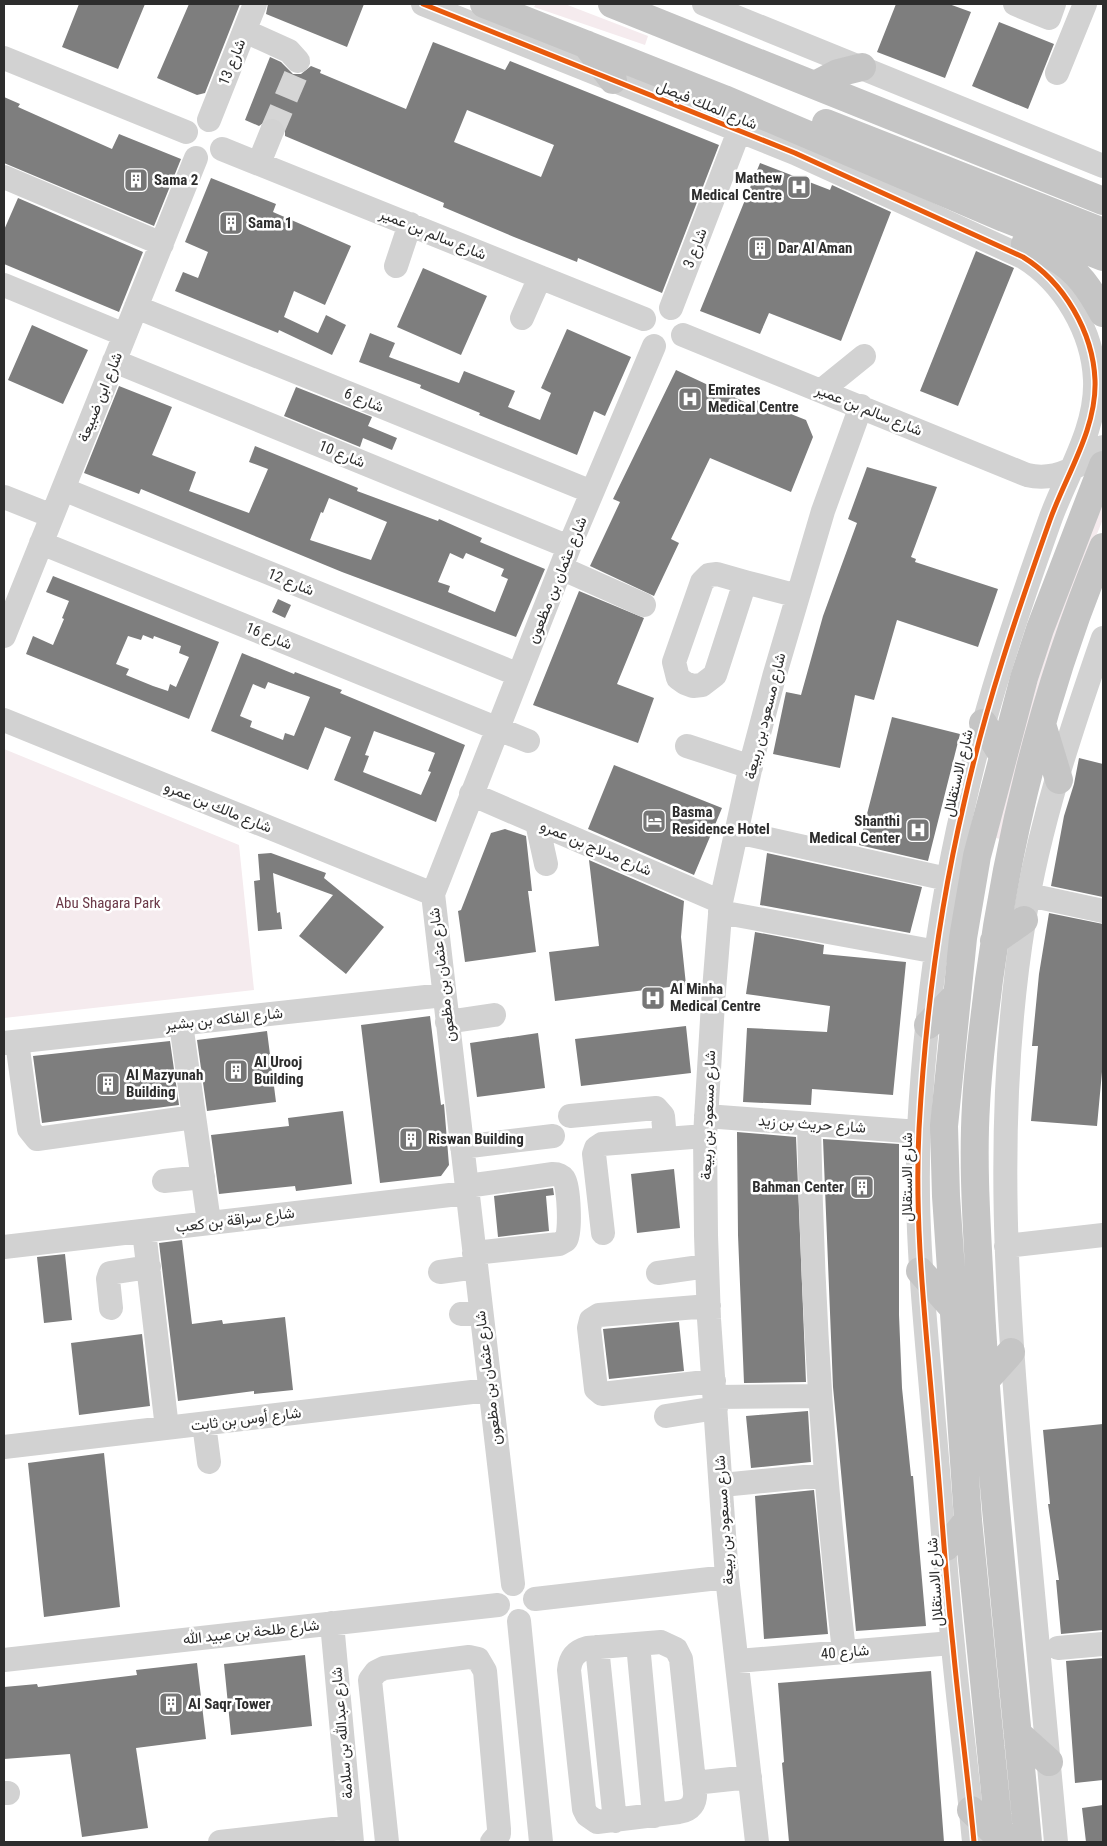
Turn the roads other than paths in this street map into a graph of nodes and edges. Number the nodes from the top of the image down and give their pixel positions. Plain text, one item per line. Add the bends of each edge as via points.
1 (255, 4) edge
2 (423, 4) edge
3 (484, 4) edge
4 (612, 4) edge
5 (704, 4) edge
6 (1015, 4) edge
7 (1085, 4) edge
8 (1051, 11) edge
9 (1076, 29) junction
10 (245, 31) junction
11 (586, 44) junction
12 (4, 58) edge
13 (298, 61) dead end
14 (862, 67) junction
15 (1057, 73) dead end
16 (613, 80) junction
17 (815, 85) junction
18 (724, 99) junction
19 (209, 120) junction
20 (272, 131) tunnel mouth
21 (739, 131) junction
22 (186, 132) junction
23 (830, 144) junction
24 (222, 149) junction
25 (795, 153) junction
26 (196, 158) junction
27 (258, 163) junction
28 (1103, 166) edge
29 (4, 177) edge
30 (1103, 201) edge
31 (1004, 218) junction
32 (410, 224) junction
33 (1103, 232) edge
34 (162, 244) junction
35 (1103, 257) edge
36 (396, 266) dead end
37 (540, 276) junction
38 (4, 285) edge
39 (136, 307) junction
40 (671, 308) junction
41 (1103, 313) edge
42 (522, 318) dead end
43 (644, 319) junction
44 (125, 334) junction
45 (683, 335) junction
46 (654, 346) junction
47 (864, 356) dead end
48 (114, 361) junction
49 (822, 390) junction
50 (861, 406) junction
51 (1103, 447) edge
52 (1103, 465) edge
53 (1071, 470) junction
54 (1027, 475) junction
55 (63, 489) junction
56 (592, 492) junction
57 (4, 496) edge
58 (1052, 515) junction
59 (52, 516) junction
60 (41, 543) junction
61 (1103, 547) edge
62 (565, 557) junction
63 (745, 582) dead end
64 (798, 596) junction
65 (644, 605) dead end
66 (4, 636) edge
67 (1103, 638) edge
68 (519, 675) junction
69 (4, 720) edge
70 (1042, 721) junction
71 (983, 723) junction
72 (498, 730) junction
73 (528, 741) dead end
74 (687, 746) dead end
75 (1002, 756) junction
76 (751, 767) junction
77 (1059, 780) junction
78 (471, 794) junction
79 (537, 822) junction
80 (738, 826) junction
81 (775, 827) dead end
82 (546, 864) dead end
83 (948, 879) junction
84 (433, 894) junction
85 (968, 901) junction
86 (721, 907) junction
87 (1027, 908) junction
88 (1103, 911) edge
89 (994, 941) junction
90 (937, 952) junction
91 (989, 983) junction
92 (444, 995) junction
93 (956, 996) junction
94 (494, 1015) dead end
95 (447, 1022) junction
96 (181, 1024) junction
97 (928, 1025) junction
98 (10, 1043) edge
99 (570, 1116) dead end
100 (194, 1117) junction
101 (809, 1124) junction
102 (705, 1126) junction
103 (919, 1132) junction
104 (553, 1136) dead end
105 (664, 1139) junction
106 (462, 1147) junction
107 (203, 1177) junction
108 (164, 1181) dead end
109 (467, 1189) junction
110 (209, 1222) junction
111 (144, 1231) junction
112 (603, 1233) dead end
113 (1103, 1235) edge
114 (1006, 1246) junction
115 (4, 1247) edge
116 (475, 1260) junction
117 (707, 1266) junction
118 (149, 1267) junction
119 (920, 1271) junction
120 (440, 1272) dead end
121 (658, 1272) dead end
122 (709, 1306) junction
123 (110, 1308) dead end
124 (954, 1308) junction
125 (1011, 1352) junction
126 (985, 1381) junction
127 (489, 1390) junction
128 (715, 1395) junction
129 (819, 1396) junction
130 (666, 1416) dead end
131 (204, 1424) junction
132 (961, 1425) junction
133 (167, 1428) junction
134 (4, 1447) edge
135 (209, 1462) dead end
136 (825, 1475) junction
137 (994, 1476) junction
138 (722, 1485) junction
139 (968, 1520) junction
140 (946, 1547) junction
141 (727, 1577) junction
142 (513, 1584) junction
143 (535, 1599) junction
144 (498, 1605) junction
145 (519, 1621) junction
146 (332, 1623) junction
147 (952, 1643) junction
148 (638, 1644) junction
149 (1103, 1644) edge
150 (1058, 1648) dead end
151 (844, 1651) junction
152 (4, 1660) edge
153 (738, 1661) junction
154 (1018, 1734) junction
155 (1049, 1762) junction
156 (750, 1777) junction
157 (694, 1783) junction
158 (971, 1810) joint
159 (383, 1811) junction
160 (654, 1816) junction
161 (350, 1828) edge
162 (991, 1841) edge
163 (220, 1842) edge
164 (387, 1842) edge
165 (492, 1842) edge
166 (541, 1842) edge
167 (757, 1842) edge
168 (1028, 1842) edge
169 (1056, 1842) edge

1 - 10 street, شارع 13
2 - 16 street, شارع الملك فيصل
3 - 11 main road, شارع الملك فيصل
4 - 17 main road
5 - 14 street
6 - 8 street
7 - 9 street
8 - 9 street
9 - 15 street
10 - 13 street via 289,51
10 - 19 street, شارع 13
11 - 16 main road
11 - 18 main road, شارع الملك فيصل
12 - 22 street
14 - 17 main road via 838,73
14 - 28 street
16 - 21 street, شارع الملك فيصل
17 - 30 main road
18 - 23 main road, شارع الملك فيصل
18 - 33 main road via 753,98 781,105
19 - 22 street via 198,121
19 - 24 street via 223,131
20 - 27 street
21 - 25 street, شارع الملك فيصل
21 - 40 street, شارع 3
22 - 26 street via 186,147
23 - 25 main road
23 - 31 main road, شارع الملك فيصل
24 - 26 street via 214,157
24 - 27 street, شارع سالم بن عمير
25 - 53 street, شارع الملك فيصل via 979,236 1037,265 1052,278 1082,329 1093,363 1094,400
26 - 34 street, شارع ابن ضبيعة
27 - 32 street, شارع سالم بن عمير
29 - 34 street
31 - 35 main road, شارع الملك فيصل
31 - 41 main road via 1017,238 1071,268 1085,283
32 - 36 street
32 - 37 street, شارع سالم بن عمير
34 - 39 street, شارع ابن ضبيعة
37 - 42 street
37 - 43 street, شارع سالم بن عمير
38 - 44 street
39 - 44 street, شارع ابن ضبيعة
39 - 56 street, شارع 6
40 - 43 street via 659,307
40 - 45 street via 683,319
43 - 46 street via 645,338
44 - 48 street, شارع ابن ضبيعة
45 - 46 street via 680,341 668,348
45 - 49 street, شارع سالم بن عمير
46 - 56 street, شارع عثمان بن مظعون
47 - 49 street
48 - 55 street, شارع ابن ضبيعة
48 - 62 street, شارع 10
49 - 50 street, شارع سالم بن عمير
50 - 54 street, شارع سالم بن عمير
50 - 64 street, شارع مسعود بن ربيعة via 823,510
51 - 53 street, شارع سالم بن عمير
52 - 75 main road via 1040,629
53 - 54 street, شارع سالم بن عمير via 1049,477
53 - 58 street, شارع الاستقلال
54 - 58 street, شارع سالم بن عمير via 1042,493
55 - 59 street, شارع ابن ضبيعة
55 - 68 street, شارع 12
56 - 62 street, شارع عثمان بن مظعون
57 - 59 street
58 - 71 street, شارع الاستقلال
59 - 60 street, شارع ابن ضبيعة
60 - 66 street, شارع ابن ضبيعة
60 - 72 street, شارع 16
61 - 70 main road
62 - 65 street, شارع 10
62 - 68 street, شارع عثمان بن مظعون
63 - 64 street
64 - 76 street, شارع مسعود بن ربيعة
67 - 77 street
68 - 72 street, شارع عثمان بن مظعون
69 - 84 street, شارع مالك بن عمرو
70 - 77 main road
70 - 89 main road
71 - 75 main road
71 - 83 street, شارع الاستقلال
72 - 73 street, شارع 16
72 - 78 street, شارع عثمان بن مظعون
74 - 76 street
75 - 85 main road
76 - 80 street, شارع مسعود بن ربيعة
77 - 87 street
78 - 79 street, شارع مدلاج بن عمرو
78 - 84 street, شارع عثمان بن مظعون
79 - 82 street
79 - 86 street, شارع مدلاج بن عمرو
80 - 81 street
80 - 83 street
80 - 86 street, شارع مسعود بن ربيعة
83 - 90 street, شارع الاستقلال
84 - 92 street, شارع عثمان بن مظعون
85 - 91 main road via 976,893 984,893 987,897 977,965
85 - 93 main road
86 - 90 street, شارع مدلاج بن عمرو
86 - 102 street, شارع مسعود بن ربيعة
87 - 88 street
87 - 89 main road
87 - 114 street via 1009,1050
89 - 91 main road
90 - 97 street, شارع الاستقلال
91 - 126 main road via 978,1063 975,1150
92 - 95 street, شارع عثمان بن مظعون
92 - 96 street, شارع الفاكه بن بشير
93 - 97 main road
93 - 124 main road via 944,1126
94 - 95 street
95 - 106 street, شارع عثمان بن مظعون
96 - 98 street, شارع الفاكه بن بشير
96 - 100 street
97 - 103 street, شارع الاستقلال
98 - 100 street via 29,1129 37,1139
99 - 105 street via 656,1108 663,1116
100 - 107 street
101 - 102 street, شارع حريث بن زيد
101 - 103 street, شارع حريث بن زيد
101 - 129 street
102 - 105 street, شارع حريث بن زيد
102 - 117 street, شارع مسعود بن ربيعة
103 - 119 street, شارع الاستقلال
104 - 106 street
105 - 112 street, شارع حريث بن زيد via 602,1144 596,1148
106 - 109 street, شارع عثمان بن مظعون
107 - 108 street
107 - 110 street
109 - 110 street, شارع سراقة بن كعب
109 - 116 street, شارع عثمان بن مظعون
109 - 116 street, شارع سراقة بن كعب via 553,1174 561,1176 566,1184 570,1232 566,1240
110 - 111 street, شارع سراقة بن كعب
111 - 115 street, شارع سراقة بن كعب
111 - 118 street
113 - 114 street
114 - 125 street
116 - 120 street
116 - 127 street, شارع عثمان بن مظعون via 471,1313
117 - 121 street
117 - 122 street, شارع مسعود بن ربيعة
118 - 123 street via 110,1273
118 - 133 street
119 - 124 main road
119 - 140 street, شارع الاستقلال
122 - 128 street, شارع مسعود بن ربيعة
122 - 128 street via 599,1315 591,1320 589,1328 596,1389 602,1394
124 - 132 main road
125 - 126 main road
125 - 155 street
126 - 137 main road
127 - 131 street, شارع أوس بن ثابت
127 - 142 street, شارع عثمان بن مظعون
128 - 129 street
128 - 130 street
128 - 138 street, شارع مسعود بن ربيعة
129 - 136 street
131 - 133 street, شارع أوس بن ثابت
131 - 135 street
132 - 137 main road via 973,1442 979,1482 986,1487
132 - 139 main road
133 - 134 street, شارع أوس بن ثابت
136 - 138 street
136 - 151 street
137 - 154 main road
138 - 141 street, شارع مسعود بن ربيعة
139 - 140 main road
139 - 162 main road
140 - 147 street, شارع الاستقلال
141 - 143 street
141 - 153 street, شارع مسعود بن ربيعة
142 - 143 street via 531,1590
142 - 144 street via 504,1588
143 - 145 street via 534,1609
144 - 145 street via 505,1617
144 - 146 street, شارع طلحة بن عبيد الله
145 - 166 street
146 - 152 street, شارع طلحة بن عبيد الله
146 - 161 street, شارع عبدالله بن سلامة
147 - 151 street, شارع 40
147 - 158 street, شارع الاستقلال
148 - 157 street via 666,1643 679,1654
148 - 160 street
148 - 160 street via 596,1647 615,1821
149 - 150 street
151 - 153 street, شارع 40
153 - 156 street, شارع مسعود بن ربيعة
154 - 155 main road
154 - 168 main road
155 - 169 street
156 - 157 street
156 - 167 street, شارع مسعود بن ربيعة
157 - 160 street via 695,1797 690,1808
158 - 162 main road
159 - 161 street
159 - 164 street
159 - 165 street via 370,1680 384,1668 473,1657 485,1671 499,1829
161 - 163 street

